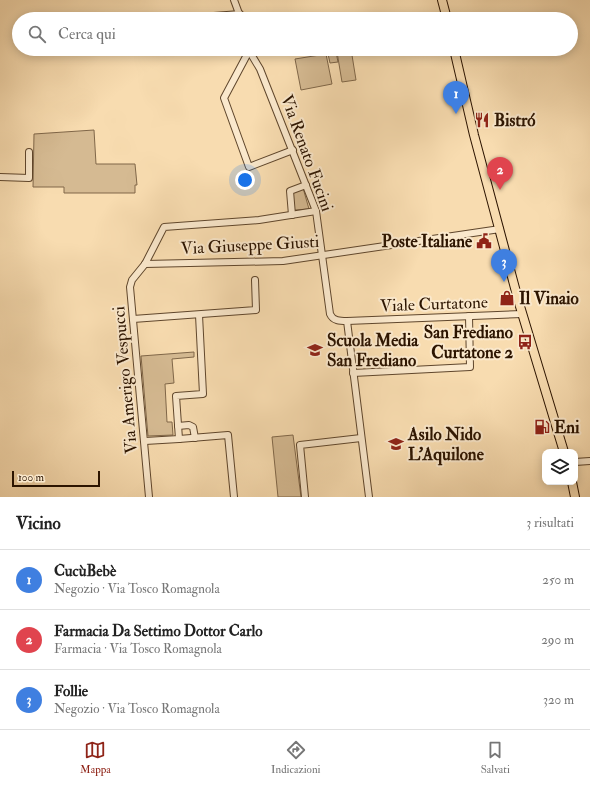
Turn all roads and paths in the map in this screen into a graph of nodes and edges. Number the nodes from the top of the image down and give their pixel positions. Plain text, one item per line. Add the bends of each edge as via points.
1 (234, 0) edge
2 (442, 0) edge
3 (238, 12) edge
4 (445, 12) edge
5 (246, 56) edge
6 (252, 56) edge
7 (456, 56) edge
8 (293, 150) junction
9 (30, 152) dead end
10 (0, 177) edge
11 (306, 185) junction
12 (316, 212) junction
13 (292, 215) junction
14 (500, 229) junction
15 (322, 256) junction
16 (145, 264) junction
17 (255, 280) dead end
18 (522, 314) junction
19 (199, 315) junction
20 (469, 316) junction
21 (133, 319) junction
22 (347, 321) junction
23 (353, 372) junction
24 (178, 426) junction
25 (195, 438) junction
26 (361, 438) junction
27 (179, 439) junction
28 (145, 441) junction
29 (563, 449) edge
30 (590, 461) edge
31 (578, 462) edge
32 (573, 485) edge
33 (150, 497) edge
34 (234, 497) edge
35 (305, 497) edge
36 (368, 497) edge
37 (575, 497) edge

1 - 3 street
2 - 4 main road
5 - 8 street via 224,98 249,167
6 - 8 street, Via Renato Fucini
7 - 14 main road
8 - 11 street, Via Renato Fucini
9 - 10 street via 29,178
11 - 12 street, Via Renato Fucini
11 - 13 street via 290,191
12 - 13 street
12 - 15 street, Via Renato Fucini
13 - 16 street, Via Amerigo Vespucci via 164,227
14 - 15 street, Via Giuseppe Giusti
14 - 18 main road
15 - 16 street, Via Giuseppe Giusti via 283,261
15 - 22 street, Via Renato Fucini via 331,316 336,320
16 - 21 street, Via Amerigo Vespucci via 130,284
17 - 19 street via 256,310
18 - 20 street, Viale Curtatone
18 - 29 main road
19 - 21 street
19 - 24 street via 203,394 176,396
20 - 22 street, Viale Curtatone
20 - 23 street via 470,367
21 - 28 street, Via Amerigo Vespucci
22 - 23 street
23 - 26 street
24 - 25 street via 193,427
24 - 27 street
25 - 27 street
25 - 34 street via 228,435
26 - 35 street via 300,445
26 - 36 street
27 - 28 street
28 - 33 street, Via Amerigo Vespucci
30 - 31 street
32 - 37 main road

